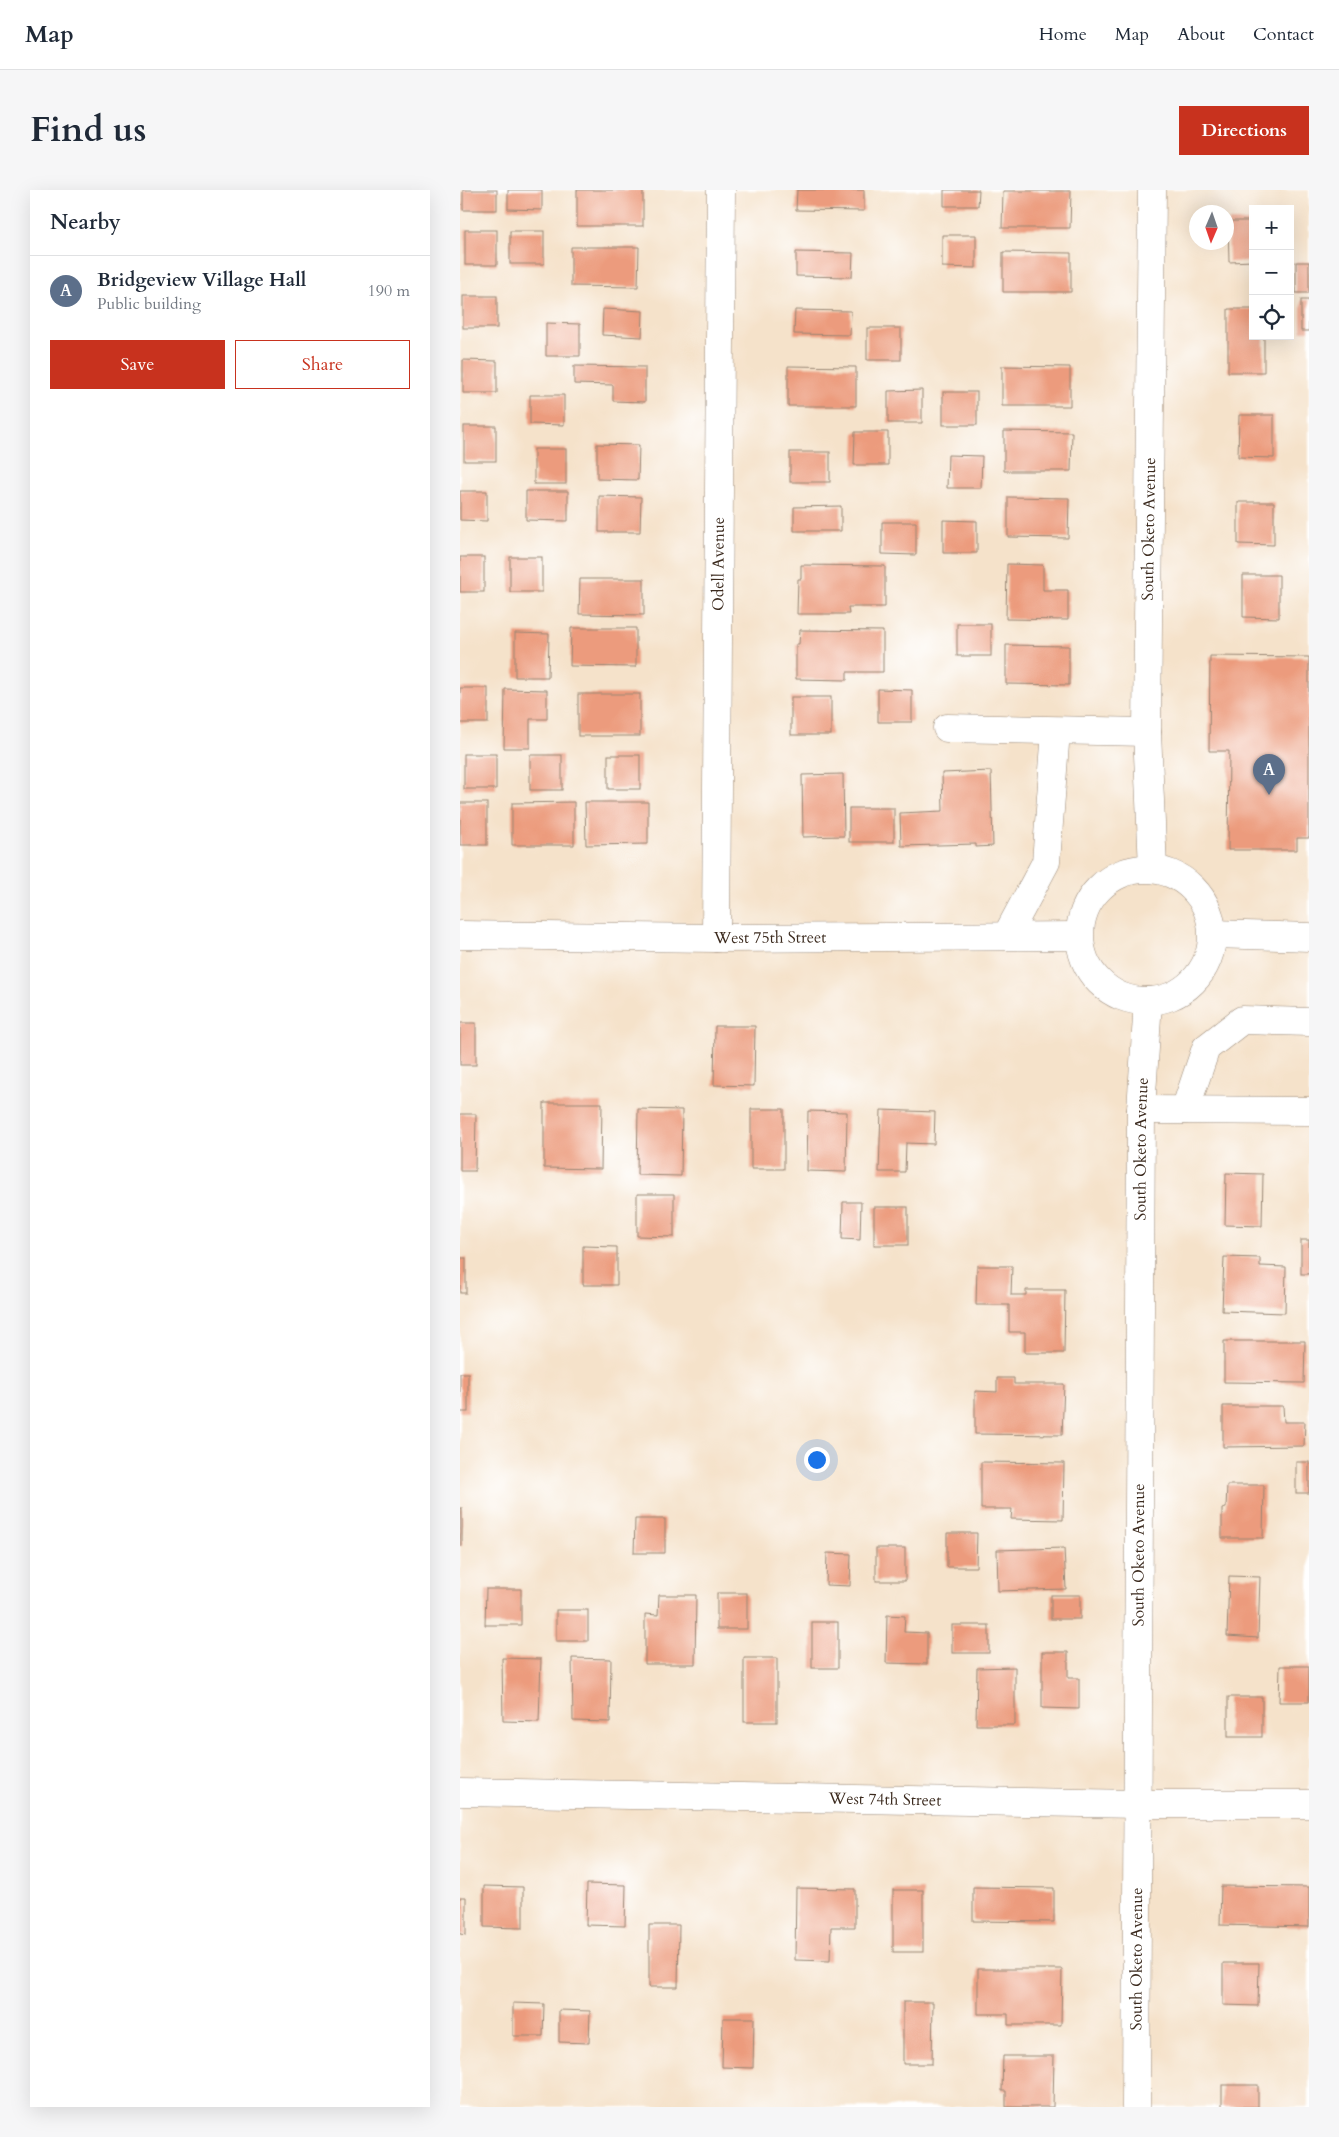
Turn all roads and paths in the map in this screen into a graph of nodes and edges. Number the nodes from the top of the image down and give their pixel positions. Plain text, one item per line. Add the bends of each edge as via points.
1 (721, 190) edge
2 (1152, 190) edge
3 (947, 728) dead end
4 (1056, 731) junction
5 (1147, 732) junction
6 (1153, 868) junction
7 (460, 934) edge
8 (1213, 934) junction
9 (1007, 935) junction
10 (1079, 936) junction
11 (1309, 937) edge
12 (716, 938) junction
13 (1148, 1001) junction
14 (1309, 1022) edge
15 (1141, 1110) junction
16 (1185, 1110) junction
17 (1309, 1111) edge
18 (460, 1792) edge
19 (1138, 1804) junction
20 (1309, 1804) edge
21 (1136, 2107) edge

1 - 12 street, Odell Avenue
2 - 5 street, South Oketo Avenue
3 - 4 street
4 - 5 street
4 - 9 street via 1046,862
5 - 6 street, South Oketo Avenue
6 - 8 street via 1172,873 1188,883 1202,898 1210,915
6 - 10 street via 1130,870 1110,879 1093,894 1083,913
7 - 12 street, West 75th Street
8 - 11 street
8 - 13 street via 1210,954 1201,973 1186,988 1168,997
9 - 10 street, West 75th Street
9 - 12 street, West 75th Street
10 - 13 street via 1083,956 1093,975 1108,989 1127,998
13 - 15 street, South Oketo Avenue
14 - 16 street via 1242,1020 1206,1048
15 - 16 street
15 - 19 street, South Oketo Avenue
16 - 17 street
18 - 19 street, West 74th Street
19 - 20 street, West 74th Street
19 - 21 street, South Oketo Avenue

